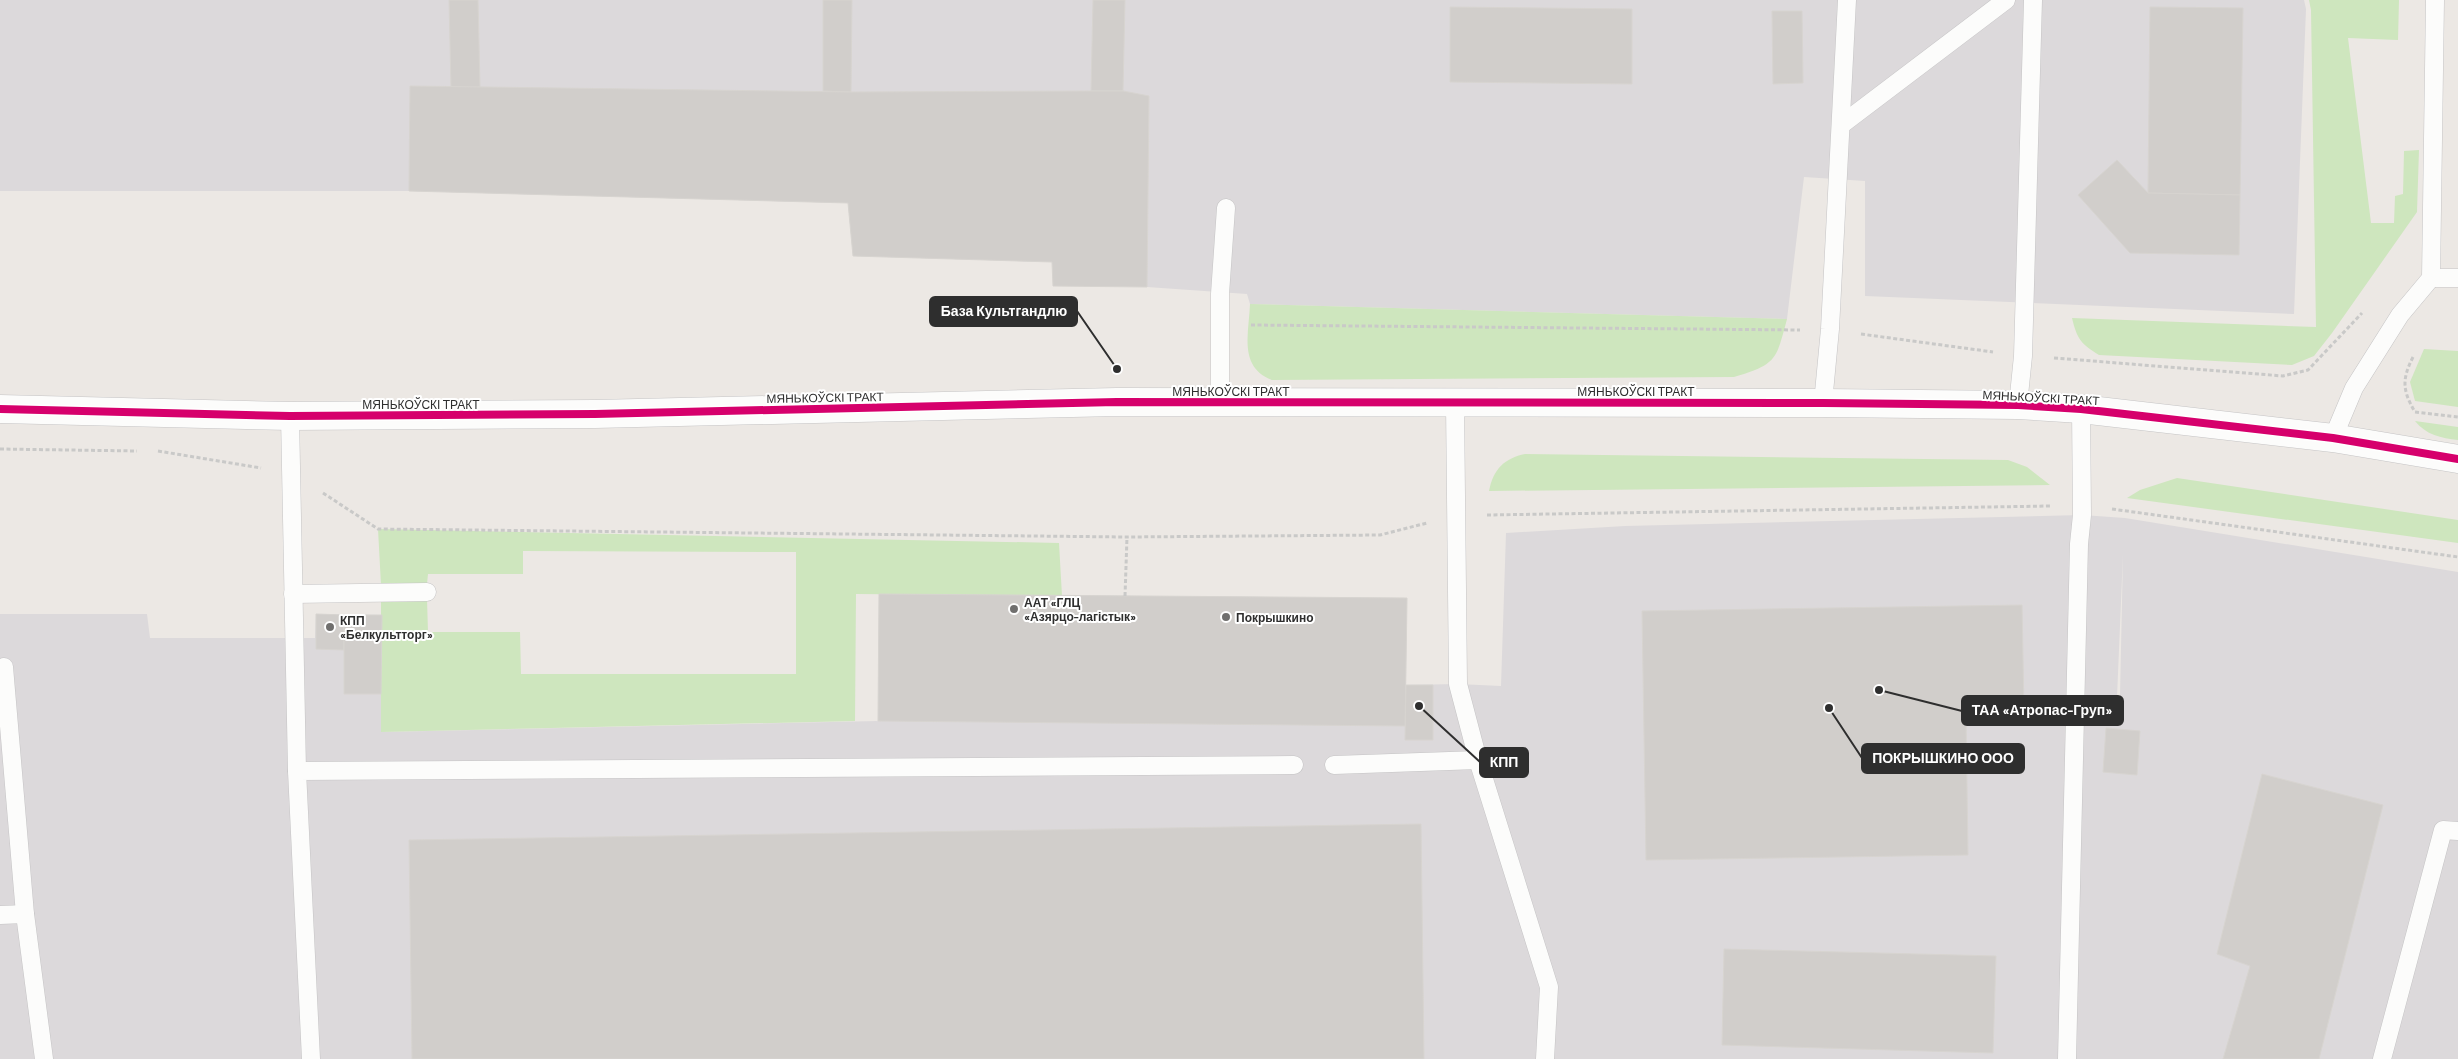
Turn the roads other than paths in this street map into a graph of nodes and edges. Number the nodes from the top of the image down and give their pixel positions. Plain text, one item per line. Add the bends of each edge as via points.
1 (1847, 0) edge
2 (2006, 0) edge
3 (2033, 0) edge
4 (2435, 0) edge
5 (1841, 125) junction
6 (1226, 208) dead end
7 (2430, 278) junction
8 (2458, 278) edge
9 (1220, 402) junction
10 (1454, 403) junction
11 (1822, 403) junction
12 (2018, 405) junction
13 (0, 409) edge
14 (2081, 409) junction
15 (290, 416) junction
16 (2332, 438) junction
17 (2458, 459) edge
18 (427, 592) dead end
19 (294, 594) junction
20 (4, 667) dead end
21 (1478, 760) junction
22 (1294, 765) dead end
23 (1334, 765) dead end
24 (297, 772) junction
25 (2458, 831) edge
26 (25, 914) junction
27 (0, 916) edge
28 (44, 1059) edge
29 (311, 1059) edge
30 (1545, 1059) edge
31 (2067, 1059) edge
32 (2382, 1059) edge

1 - 5 lane
2 - 5 lane
3 - 12 lane via 2023,356
4 - 7 lane
5 - 11 lane via 1830,329
6 - 9 lane via 1220,294
7 - 8 lane
7 - 16 lane via 2400,315 2354,388
9 - 10 street, МЯНЬКОЎСКІ ТРАКТ
9 - 15 street, МЯНЬКОЎСКІ ТРАКТ via 595,414
10 - 11 street, МЯНЬКОЎСКІ ТРАКТ
10 - 21 lane via 1458,684
11 - 12 street, МЯНЬКОЎСКІ ТРАКТ
12 - 14 street, МЯНЬКОЎСКІ ТРАКТ
13 - 15 street, МЯНЬКОЎСКІ ТРАКТ
14 - 16 street, МЯНЬКОЎСКІ ТРАКТ
14 - 31 lane via 2082,505
15 - 19 lane
16 - 17 street, МЯНЬКОЎСКІ ТРАКТ
18 - 19 lane
19 - 24 lane
20 - 26 lane
21 - 23 lane
21 - 30 lane via 1549,987
22 - 24 lane
24 - 29 lane
25 - 32 lane via 2443,830
26 - 27 lane
26 - 28 lane

